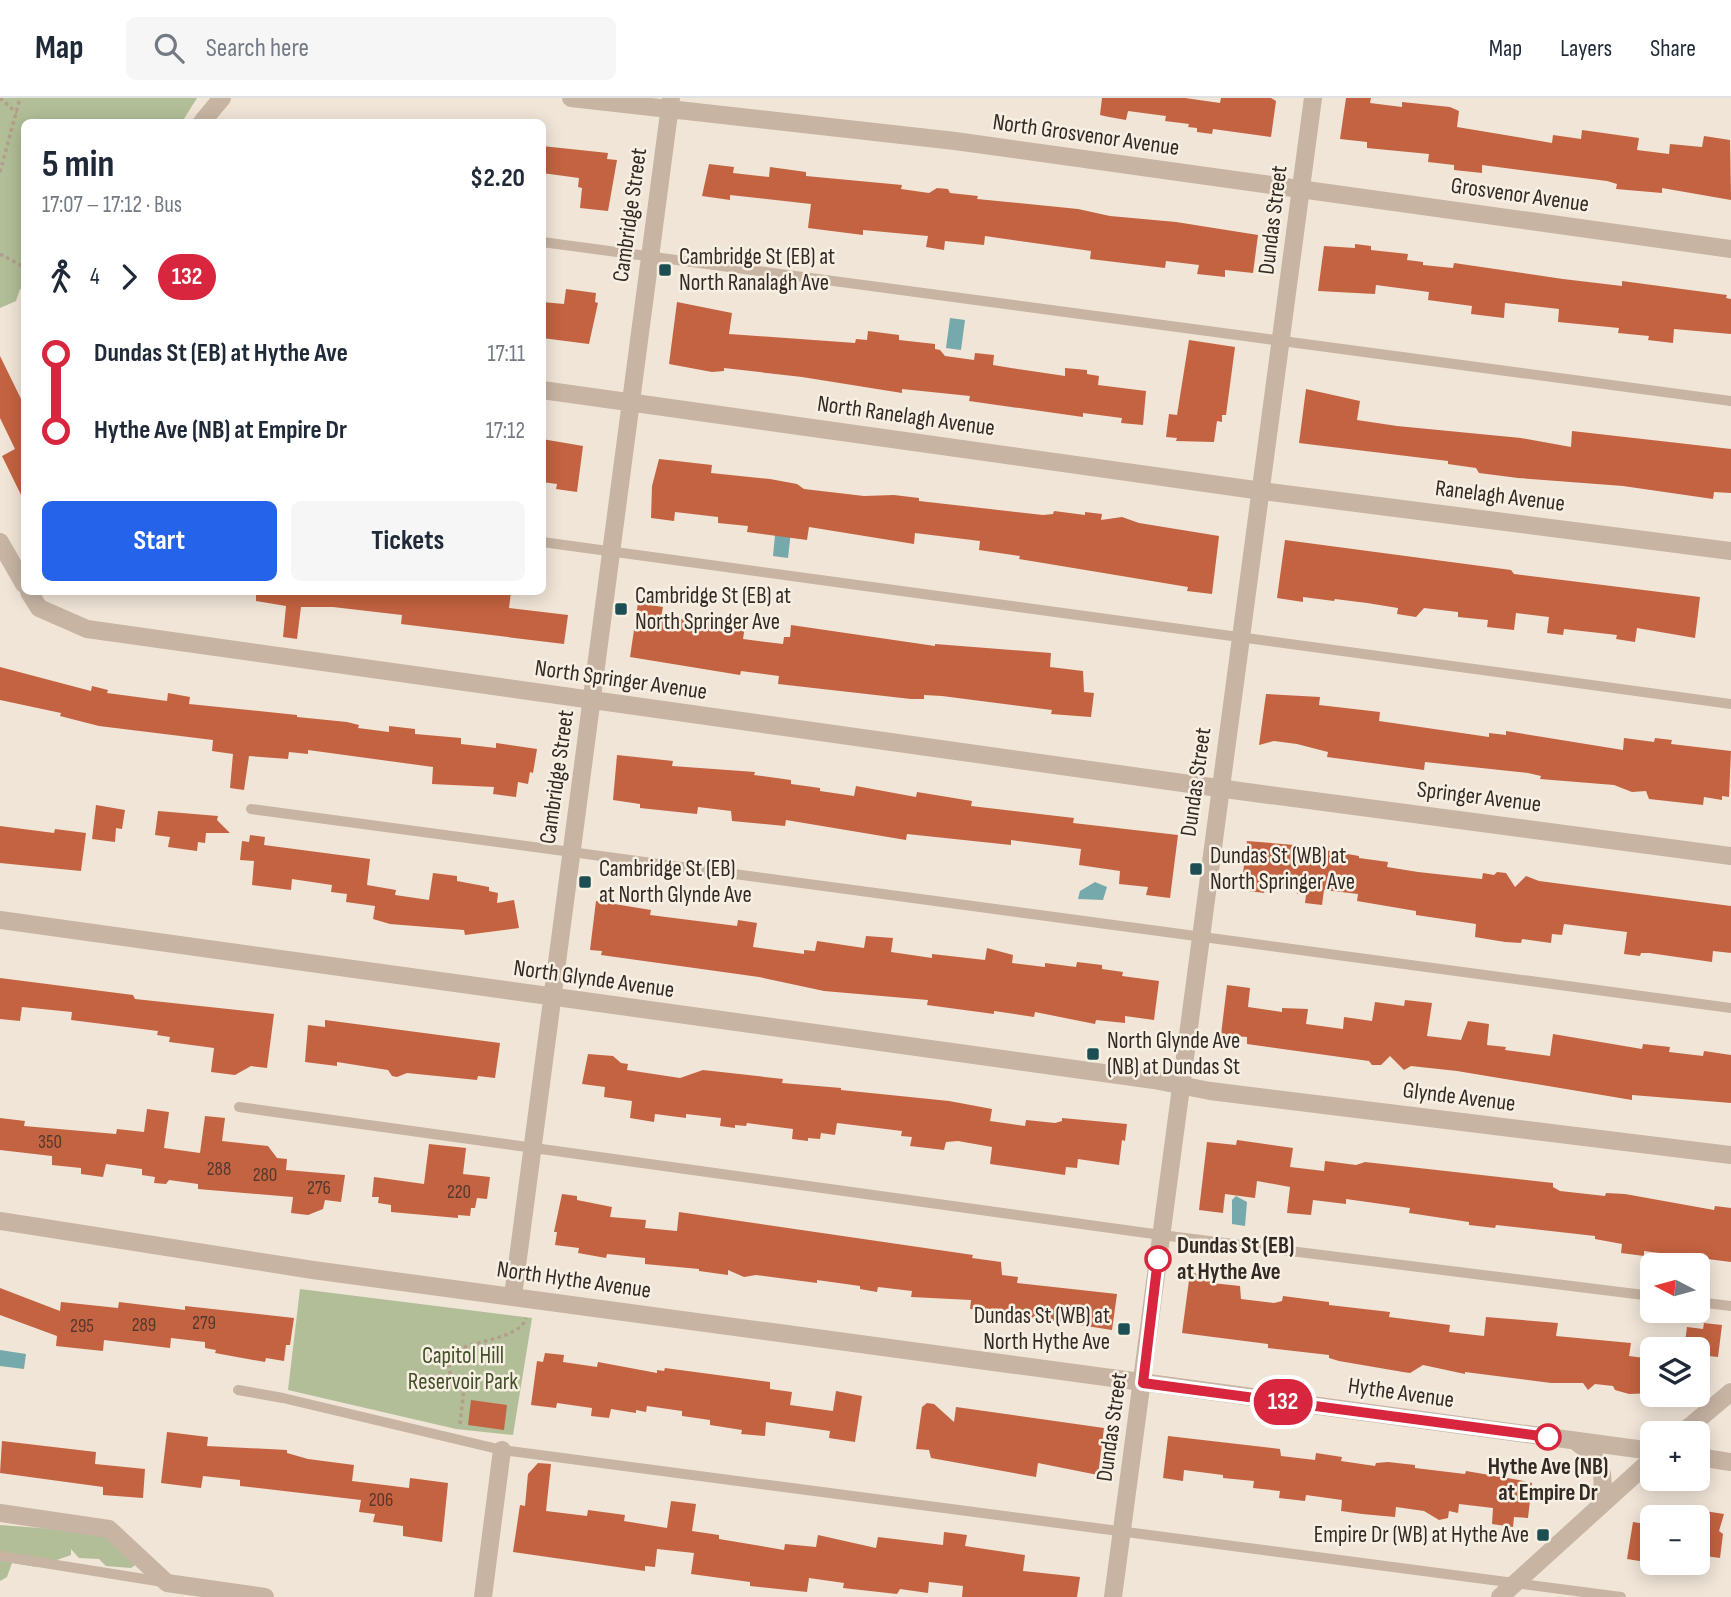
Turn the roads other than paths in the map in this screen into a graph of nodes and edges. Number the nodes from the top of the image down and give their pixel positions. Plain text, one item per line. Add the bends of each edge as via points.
1 (222, 98) edge
2 (571, 98) edge
3 (1313, 98) edge
4 (670, 104) edge
5 (204, 119) edge
6 (1301, 191) junction
7 (546, 243) edge
8 (1731, 249) edge
9 (649, 256) junction
10 (1282, 342) junction
11 (546, 391) edge
12 (1731, 401) edge
13 (631, 402) junction
14 (1262, 491) junction
15 (0, 542) edge
16 (546, 543) edge
17 (612, 551) junction
18 (1731, 551) edge
19 (21, 579) edge
20 (31, 595) edge
21 (1242, 637) junction
22 (592, 701) junction
23 (1731, 704) edge
24 (1220, 788) junction
25 (251, 809) dead end
26 (572, 851) junction
27 (1731, 856) edge
28 (0, 920) edge
29 (1200, 938) junction
30 (553, 998) junction
31 (1731, 1008) edge
32 (1181, 1085) junction
33 (239, 1108) dead end
34 (533, 1149) junction
35 (1731, 1155) edge
36 (0, 1222) edge
37 (1161, 1235) junction
38 (1640, 1295) edge
39 (513, 1296) junction
40 (1710, 1303) edge
41 (1731, 1306) edge
42 (1143, 1383) junction
43 (238, 1390) dead end
44 (1731, 1392) edge
45 (1696, 1421) edge
46 (1574, 1440) junction
47 (1640, 1449) edge
48 (502, 1450) junction
49 (1710, 1459) edge
50 (1731, 1462) edge
51 (1640, 1470) edge
52 (1600, 1506) junction
53 (0, 1513) edge
54 (1122, 1529) junction
55 (0, 1556) edge
56 (167, 1583) junction
57 (1514, 1584) junction
58 (203, 1593) edge
59 (265, 1597) edge
60 (483, 1597) edge
61 (1113, 1597) edge
62 (1500, 1597) edge
63 (1621, 1597) edge

1 - 5 street
2 - 4 street, North Grosvenor Avenue
3 - 6 street, Dundas Street
4 - 6 street, North Grosvenor Avenue
4 - 9 street, Cambridge Street
6 - 8 street, Grosvenor Avenue
6 - 10 street, Dundas Street
7 - 9 lane
9 - 10 lane
9 - 13 street, Cambridge Street
10 - 12 lane
10 - 14 street, Dundas Street
11 - 13 street, North Ranelagh Avenue
13 - 14 street, North Ranelagh Avenue
13 - 17 street, Cambridge Street
14 - 18 street, Ranelagh Avenue
14 - 21 street, Dundas Street
15 - 19 street
16 - 17 lane
17 - 21 lane
17 - 22 street, Cambridge Street
20 - 22 street, North Springer Avenue via 39,608 87,629
21 - 23 lane
21 - 24 street, Dundas Street
22 - 24 street, North Springer Avenue
22 - 26 street, Cambridge Street
24 - 27 street, Springer Avenue
24 - 29 street, Dundas Street
25 - 26 lane
26 - 29 lane
26 - 30 street, Cambridge Street
28 - 30 street, North Glynde Avenue
29 - 31 lane
29 - 32 street, Dundas Street
30 - 32 street, North Glynde Avenue
30 - 34 street, Cambridge Street
32 - 35 street, Glynde Avenue
32 - 37 street, Dundas Street
33 - 34 lane
34 - 37 lane
34 - 39 street, Cambridge Street
36 - 39 street, North Hythe Avenue
37 - 38 lane
37 - 42 street, Dundas Street
39 - 42 street, North Hythe Avenue
40 - 41 lane
42 - 46 street, Hythe Avenue
42 - 54 street, Dundas Street
43 - 48 lane
44 - 45 street
46 - 47 street, Hythe Avenue
46 - 52 street via 1600,1463 1604,1475
48 - 54 lane
48 - 60 street
49 - 50 street
51 - 52 street
52 - 57 street
53 - 56 street via 109,1530
54 - 57 lane
54 - 61 street, Dundas Street
55 - 56 lane
56 - 58 street
57 - 62 street
57 - 63 lane
58 - 59 street

